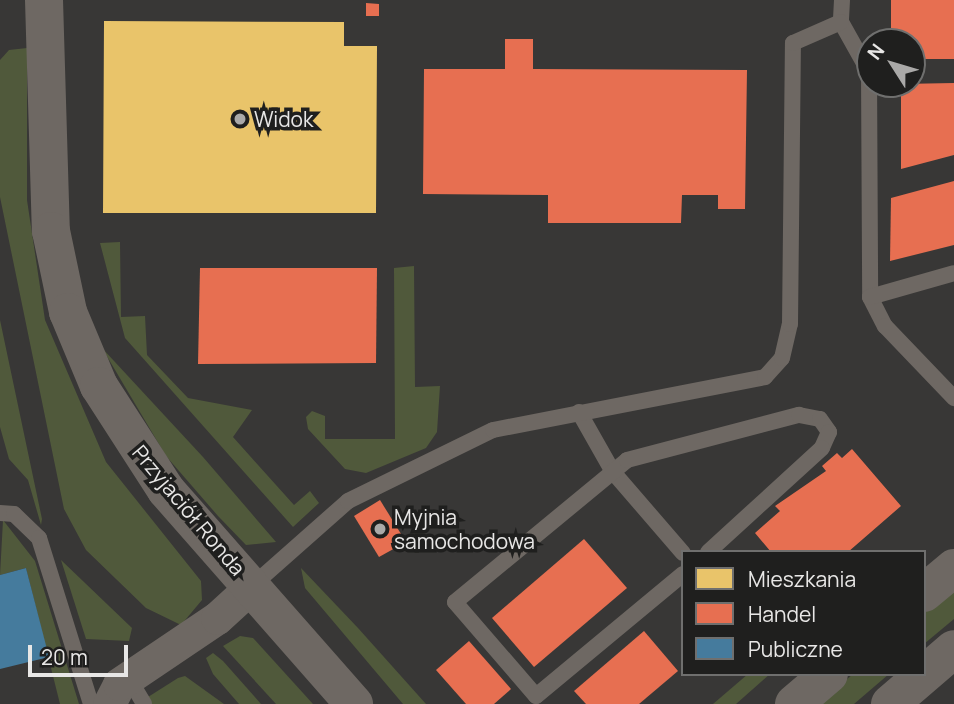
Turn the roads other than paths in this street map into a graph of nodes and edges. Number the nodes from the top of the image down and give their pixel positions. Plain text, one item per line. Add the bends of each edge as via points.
1 (44, 0) edge
2 (842, 0) edge
3 (841, 22) junction
4 (954, 273) edge
5 (870, 297) junction
6 (954, 398) edge
7 (579, 412) junction
8 (613, 472) junction
9 (0, 513) edge
10 (710, 550) edge
11 (681, 551) edge
12 (954, 568) edge
13 (681, 576) edge
14 (251, 586) junction
15 (926, 591) edge
16 (954, 649) edge
17 (926, 673) edge
18 (827, 676) edge
19 (923, 676) edge
20 (136, 690) edge
21 (91, 704) edge
22 (108, 704) edge
23 (355, 704) edge
24 (794, 704) edge
25 (890, 704) edge

1 - 14 street, Przyjaciół Ronda via 47,192 68,312 99,386 139,452
2 - 3 lane
3 - 5 lane via 869,72
3 - 7 lane via 793,43 790,324 782,358 765,377
4 - 5 lane
5 - 6 lane via 886,326
7 - 8 lane
7 - 14 lane via 493,430 348,501
8 - 10 lane via 627,460 799,415 820,419 829,432 822,448
8 - 11 lane
8 - 13 lane via 455,602 536,696
9 - 21 lane via 14,514 39,538
12 - 15 street
14 - 20 street
14 - 23 street, Przyjaciół Ronda
16 - 17 street
18 - 24 street
19 - 25 street
20 - 22 street

